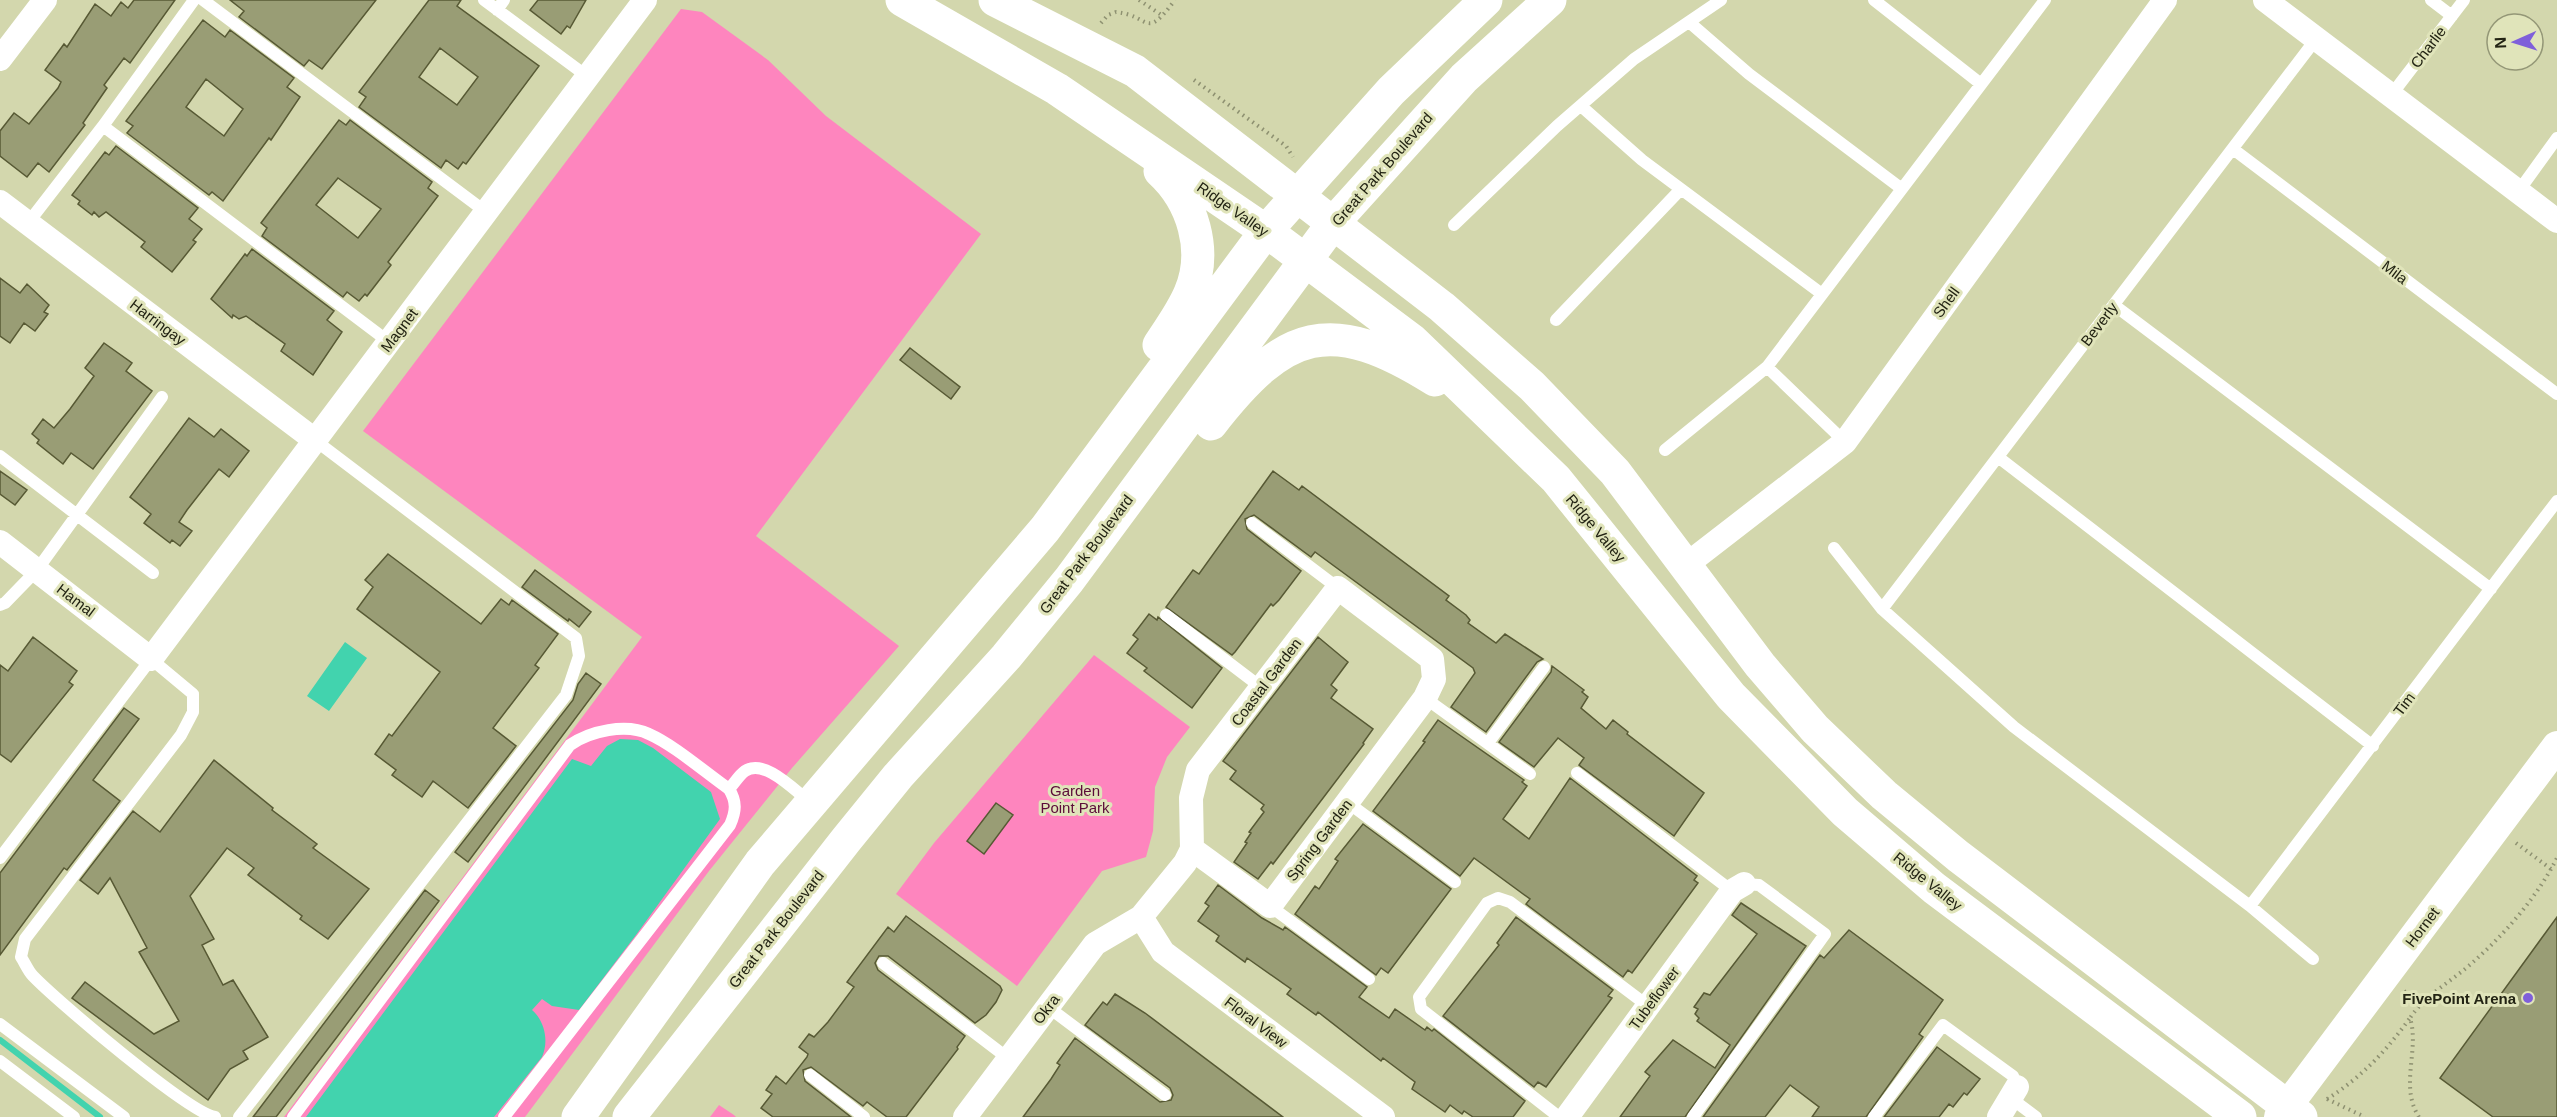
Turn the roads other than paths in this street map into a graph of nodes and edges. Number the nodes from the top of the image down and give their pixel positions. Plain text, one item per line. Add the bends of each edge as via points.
1 (45, 0) edge
2 (194, 0) edge
3 (203, 0) edge
4 (484, 0) edge
5 (645, 0) edge
6 (902, 0) edge
7 (995, 0) edge
8 (1486, 0) edge
9 (1550, 0) edge
10 (1721, 0) edge
11 (1874, 0) edge
12 (2045, 0) edge
13 (2165, 0) edge
14 (2265, 0) edge
15 (2431, 0) edge
16 (2464, 0) edge
17 (501, 5) edge
18 (2452, 16) junction
19 (1689, 22) junction
20 (2316, 39) junction
21 (0, 59) edge
22 (588, 77) junction
23 (1981, 84) junction
24 (2392, 94) junction
25 (1581, 106) junction
26 (1103, 120) junction
27 (103, 126) junction
28 (2557, 138) edge
29 (2232, 149) junction
30 (1681, 189) junction
31 (1902, 189) junction
32 (2518, 192) junction
33 (1299, 195) junction
34 (0, 202) edge
35 (486, 212) junction
36 (2557, 221) edge
37 (1334, 222) junction
38 (28, 223) junction
39 (1454, 225) dead end
40 (1266, 231) junction
41 (1306, 261) junction
42 (1822, 294) junction
43 (2114, 305) junction
44 (1556, 320) dead end
45 (389, 342) junction
46 (1767, 367) junction
47 (2557, 394) edge
48 (162, 397) dead end
49 (1494, 417) junction
50 (316, 441) junction
51 (1845, 442) junction
52 (1665, 450) dead end
53 (0, 456) edge
54 (1998, 457) junction
55 (2557, 501) edge
56 (77, 513) junction
57 (1252, 523) dead end
58 (0, 542) edge
59 (1834, 548) dead end
60 (1686, 565) junction
61 (37, 570) junction
62 (153, 573) dead end
63 (1069, 580) junction
64 (1338, 588) junction
65 (2491, 589) junction
66 (985, 601) junction
67 (0, 605) edge
68 (1882, 609) junction
69 (1166, 615) dead end
70 (151, 659) junction
71 (1544, 667) dead end
72 (1262, 688) junction
73 (1425, 698) junction
74 (1488, 743) junction
75 (2373, 746) junction
76 (2557, 746) edge
77 (1576, 773) dead end
78 (1530, 774) dead end
79 (729, 789) junction
80 (1347, 802) junction
81 (811, 803) junction
82 (1192, 849) junction
83 (1958, 856) junction
84 (0, 858) edge
85 (1455, 882) dead end
86 (1738, 887) junction
87 (1934, 888) junction
88 (1270, 906) junction
89 (2250, 906) junction
90 (1141, 916) junction
91 (2313, 959) dead end
92 (883, 963) dead end
93 (1369, 980) dead end
94 (1648, 1006) junction
95 (1048, 1007) junction
96 (0, 1024) edge
97 (1009, 1059) junction
98 (0, 1061) edge
99 (810, 1076) dead end
100 (1165, 1095) dead end
101 (2009, 1101) edge
102 (2289, 1114) edge
103 (968, 1116) edge
104 (75, 1117) edge
105 (124, 1117) edge
106 (215, 1117) edge
107 (239, 1117) edge
108 (293, 1117) edge
109 (504, 1117) edge
110 (578, 1117) edge
111 (629, 1117) edge
112 (864, 1117) edge
113 (1383, 1117) edge
114 (1559, 1117) edge
115 (1568, 1117) edge
116 (1693, 1117) edge
117 (1874, 1117) edge
118 (2036, 1117) edge
119 (2240, 1117) edge

1 - 21 street
2 - 27 lane
3 - 35 lane
4 - 17 lane
5 - 22 street, Magnet
6 - 26 main road, Ridge Valley via 1057,89
7 - 33 main road via 1135,71
8 - 33 main road via 1390,91
9 - 37 main road, Great Park Boulevard via 1464,78
10 - 19 lane
11 - 23 lane
12 - 23 lane
13 - 51 street, Shell
14 - 20 street
15 - 18 lane
16 - 18 lane, Charlie
17 - 22 lane
18 - 24 lane, Charlie
19 - 25 lane via 1634,59
19 - 31 lane via 1749,74
20 - 24 street
20 - 29 lane, Beverly
22 - 35 street, Magnet
23 - 31 lane
24 - 32 street
25 - 30 lane
25 - 39 lane
26 - 40 main road, Ridge Valley
26 - 66 main road via 1184,197 1197,239 1194,281 1178,317
27 - 38 lane
27 - 45 lane
28 - 32 lane
29 - 43 lane, Beverly
29 - 47 lane, Mila
30 - 42 lane
30 - 44 lane
31 - 42 lane
32 - 36 street
33 - 37 main road
33 - 40 main road
34 - 38 street, Harringay
35 - 45 street, Magnet
37 - 41 main road, Great Park Boulevard
37 - 60 main road via 1442,307 1532,386 1615,472
38 - 50 street, Harringay
40 - 41 main road, Ridge Valley
40 - 66 main road via 1045,529
41 - 49 main road, Ridge Valley via 1413,341
41 - 63 main road, Great Park Boulevard
42 - 46 lane
43 - 54 lane, Beverly
43 - 65 lane
45 - 50 street, Magnet
46 - 51 lane
46 - 52 lane
48 - 56 lane
49 - 63 main road via 1403,360 1356,341 1305,341 1258,369 1169,477
49 - 87 main road, Ridge Valley via 1556,479 1731,696 1845,812
50 - 70 street, Magnet
50 - 107 lane via 576,638 579,656 566,695
51 - 60 street, Shell
53 - 56 lane
54 - 68 lane, Beverly
54 - 75 lane
55 - 65 lane, Tim
56 - 61 lane
56 - 62 lane
57 - 64 lane
58 - 61 street, Hamal
59 - 68 lane
60 - 83 main road via 1760,665 1815,729 1884,795
61 - 67 lane
61 - 70 street, Hamal
63 - 111 main road, Great Park Boulevard via 868,813
64 - 72 street, Coastal Garden
64 - 73 street via 1432,659 1434,679
65 - 75 lane, Tim
66 - 81 main road
68 - 89 lane via 2014,727
69 - 72 lane
70 - 84 lane
70 - 106 lane via 193,694 193,712 181,735 25,939 21,957 31,974 61,1001 185,1102
71 - 74 lane
72 - 82 street, Coastal Garden via 1198,770 1191,798
73 - 74 lane
73 - 80 street, Spring Garden
74 - 78 lane
75 - 89 lane, Tim
76 - 102 street, Hornet
77 - 86 lane
79 - 81 lane via 745,771 756,768 767,770
79 - 108 lane via 650,734 633,729 582,736 570,745
79 - 109 lane via 735,811 730,825
80 - 85 lane
80 - 88 street, Spring Garden
81 - 110 main road via 722,914
82 - 88 street
82 - 90 street
83 - 87 street
83 - 102 main road
86 - 94 street, Tubeflower
86 - 116 lane via 1759,885 1824,934
87 - 119 main road, Ridge Valley
88 - 93 lane
89 - 91 lane
90 - 95 street, Okra via 1095,944
90 - 113 street, Floral View via 1163,952
92 - 97 lane
94 - 114 lane via 1510,902 1498,898 1487,903 1419,997 1421,1009
94 - 115 street, Tubeflower
95 - 97 street, Okra
95 - 100 lane
96 - 105 lane
97 - 103 street, Okra
98 - 104 lane
99 - 112 lane
101 - 117 lane via 2013,1076 1942,1025
101 - 118 lane

